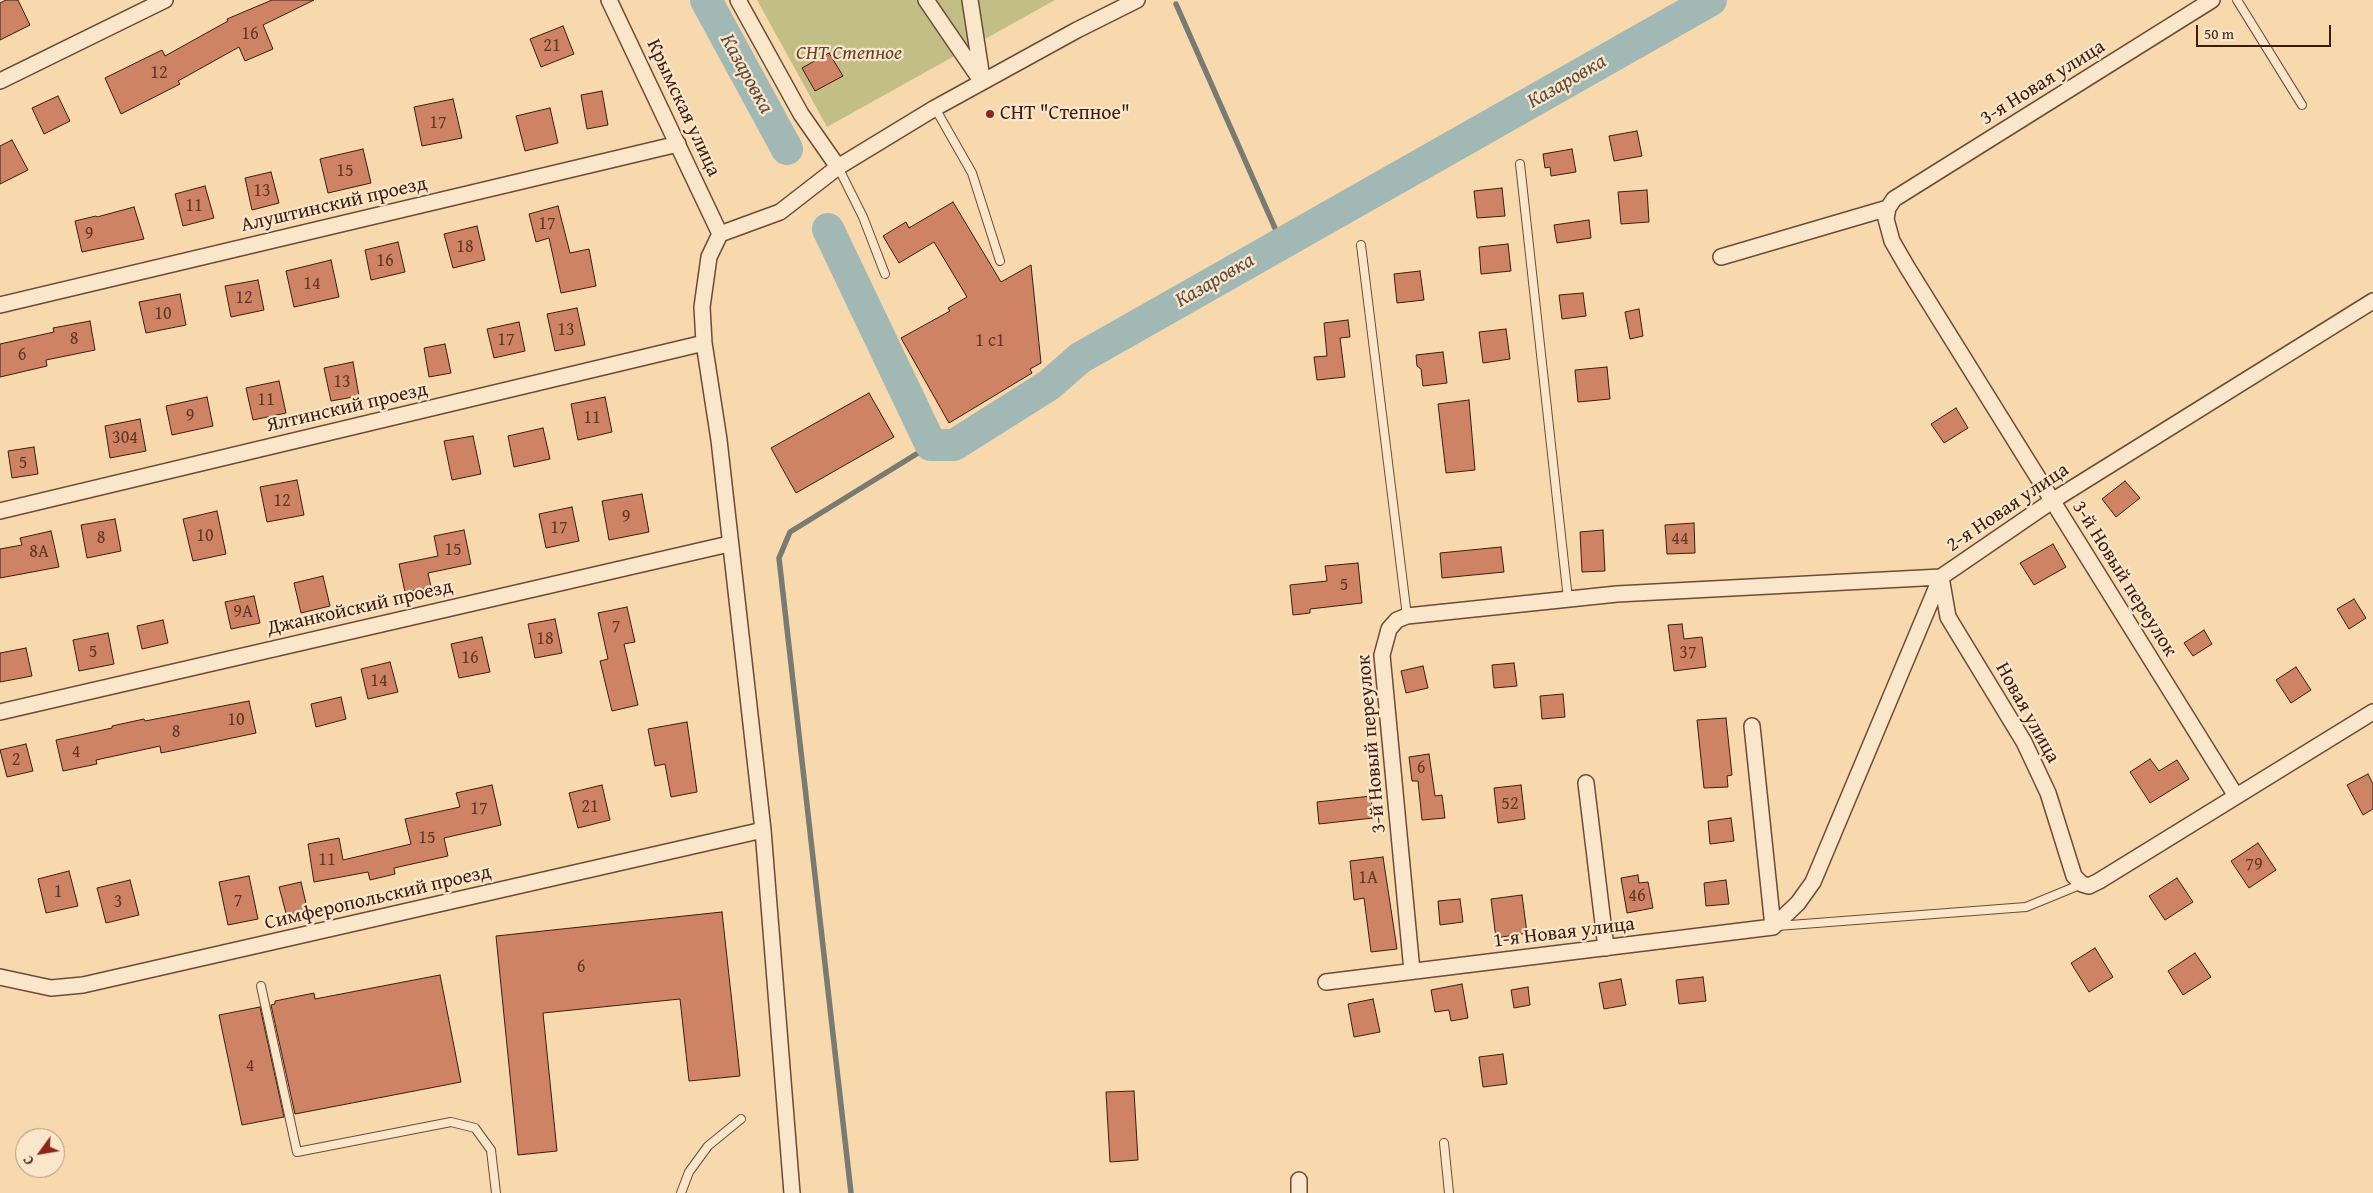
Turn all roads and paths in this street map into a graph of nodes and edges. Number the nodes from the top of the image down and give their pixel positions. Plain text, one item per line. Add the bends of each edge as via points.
1 (165, 0) edge
2 (609, 0) edge
3 (738, 0) edge
4 (926, 0) edge
5 (970, 0) edge
6 (1137, 0) edge
7 (2237, 0) edge
8 (2206, 2) edge
9 (0, 81) edge
10 (982, 82) junction
11 (2302, 105) dead end
12 (935, 108) junction
13 (678, 144) junction
14 (1520, 164) dead end
15 (838, 167) junction
16 (1891, 204) junction
17 (720, 234) junction
18 (1362, 245) dead end
19 (1721, 257) dead end
20 (1000, 261) dead end
21 (885, 274) dead end
22 (2373, 301) edge
23 (0, 305) edge
24 (704, 343) junction
25 (2052, 501) junction
26 (0, 511) edge
27 (729, 544) junction
28 (1941, 578) junction
29 (1568, 599) junction
30 (1407, 616) junction
31 (0, 712) edge
32 (2373, 712) edge
33 (1752, 726) dead end
34 (1586, 783) dead end
35 (2236, 796) junction
36 (763, 830) junction
37 (2082, 884) junction
38 (1773, 926) junction
39 (1606, 948) junction
40 (1412, 971) junction
41 (0, 977) edge
42 (1326, 982) dead end
43 (261, 986) dead end
44 (740, 1118) dead end
45 (1444, 1143) dead end
46 (496, 1193) edge
47 (680, 1193) edge
48 (792, 1193) edge
49 (1449, 1193) edge

1 - 9 street
2 - 13 street, Крымская улица
3 - 15 street via 801,114
4 - 10 street
5 - 10 street
6 - 10 street
7 - 11 lane
8 - 16 street, 3-я Новая улица
10 - 12 street
12 - 15 street
12 - 20 lane via 972,173
13 - 17 street, Крымская улица
13 - 23 street, Алуштинский проезд
14 - 29 lane
15 - 17 street via 780,212
15 - 21 lane via 863,217
16 - 19 street, 3-я Новая улица
16 - 25 street, 3-й Новый переулок via 1887,224 1892,241
17 - 24 street via 708,257 704,279
18 - 30 lane
22 - 25 street, 2-я Новая улица
24 - 26 street, Ялтинский проезд
24 - 27 street via 719,440
25 - 28 street, 2-я Новая улица
25 - 35 street, 3-й Новый переулок
27 - 31 street, Джанкойский проезд
27 - 36 street
28 - 29 street, 2-я Новая улица
28 - 37 street, Новая улица via 1948,617 2024,742 2048,793 2074,876
28 - 38 street via 1813,882 1798,903
29 - 30 street
30 - 40 street, 3-й Новый переулок via 1397,620 1389,629 1382,655
32 - 35 street
33 - 38 street
34 - 39 street
35 - 37 street via 2099,881 2089,886
36 - 41 street, Симферопольский проезд via 83,986 51,988
36 - 48 street
37 - 38 lane via 2026,907
38 - 39 street, 1-я Новая улица
39 - 40 street, 1-я Новая улица
40 - 42 street, 1-я Новая улица
43 - 46 lane via 297,1152 451,1122 475,1128 491,1150
44 - 47 lane via 708,1146 689,1172
45 - 49 lane

